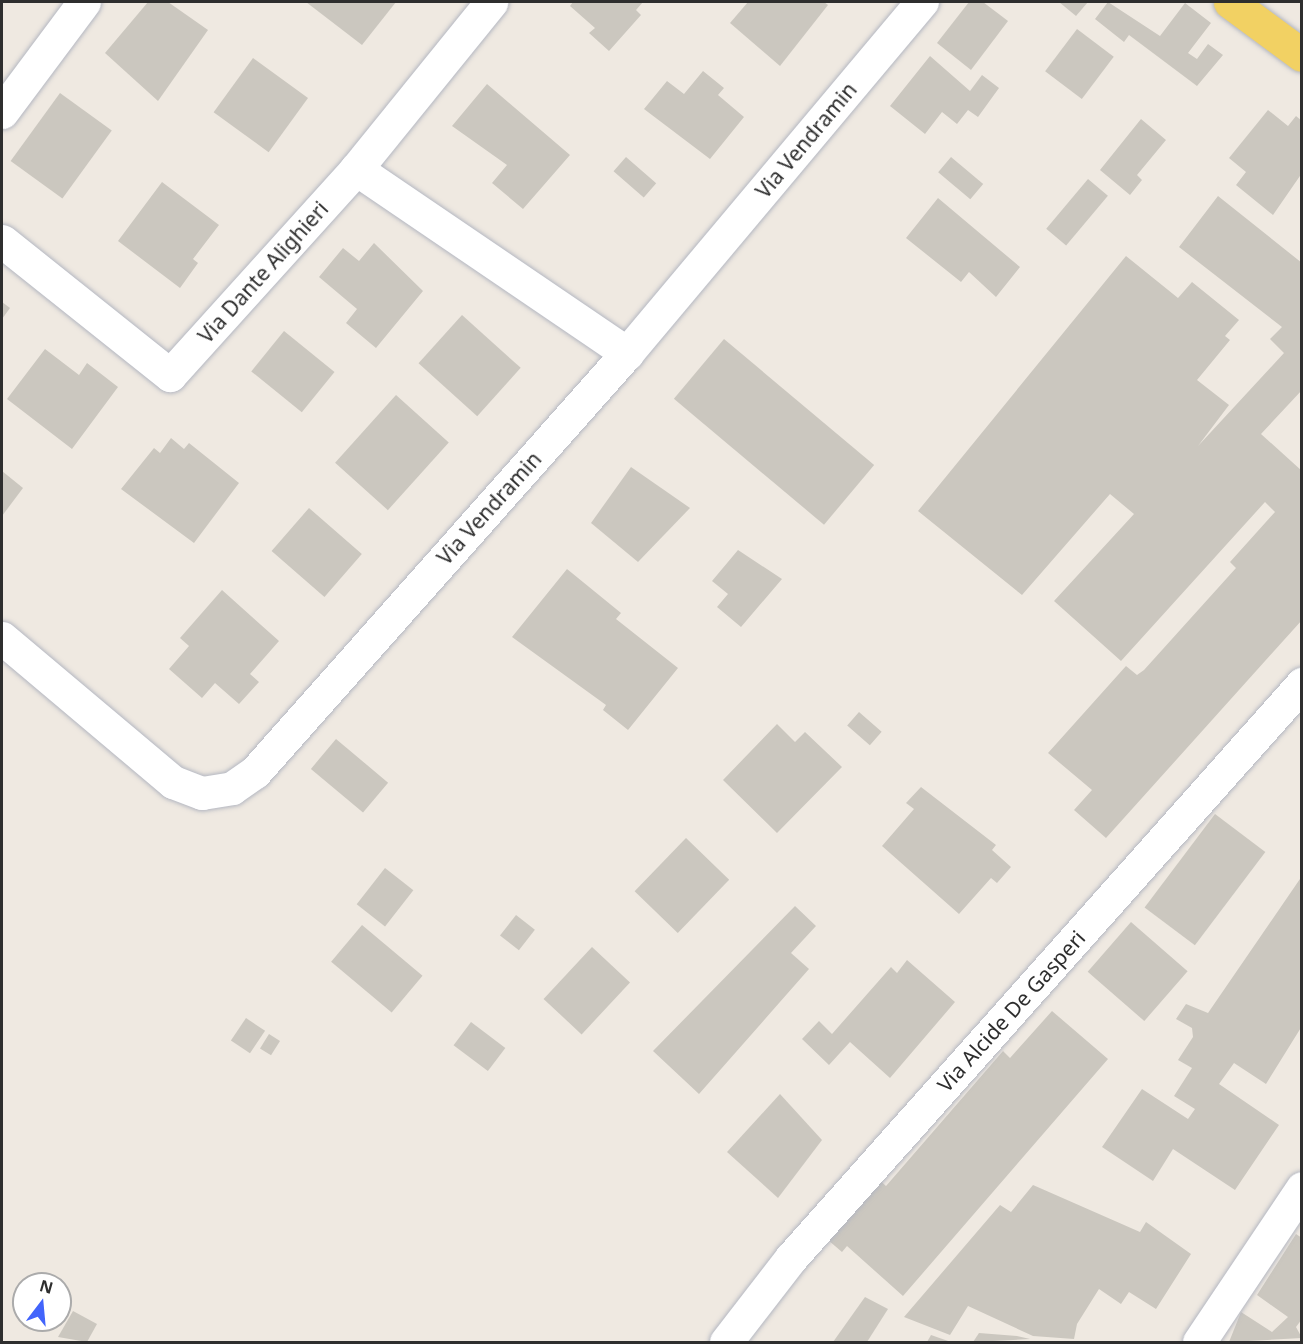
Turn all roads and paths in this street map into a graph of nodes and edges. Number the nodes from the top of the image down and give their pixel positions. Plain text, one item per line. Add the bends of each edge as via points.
1 (84, 2) edge
2 (491, 2) edge
3 (922, 2) edge
4 (1230, 2) edge
5 (1302, 56) edge
6 (2, 112) edge
7 (356, 169) junction
8 (2, 241) edge
9 (627, 353) junction
10 (2, 638) edge
11 (1302, 684) edge
12 (1302, 1188) edge
13 (726, 1342) edge
14 (1199, 1342) edge

1 - 6 street
2 - 7 street, Via Dante Alighieri
3 - 9 street, Via Vendramin
4 - 5 main road
7 - 8 street, Via Dante Alighieri via 170,375
7 - 9 street
9 - 10 street, Via Vendramin via 255,772 232,788 202,794 173,782
11 - 13 street, Via Alcide De Gasperi via 791,1258
12 - 14 street

